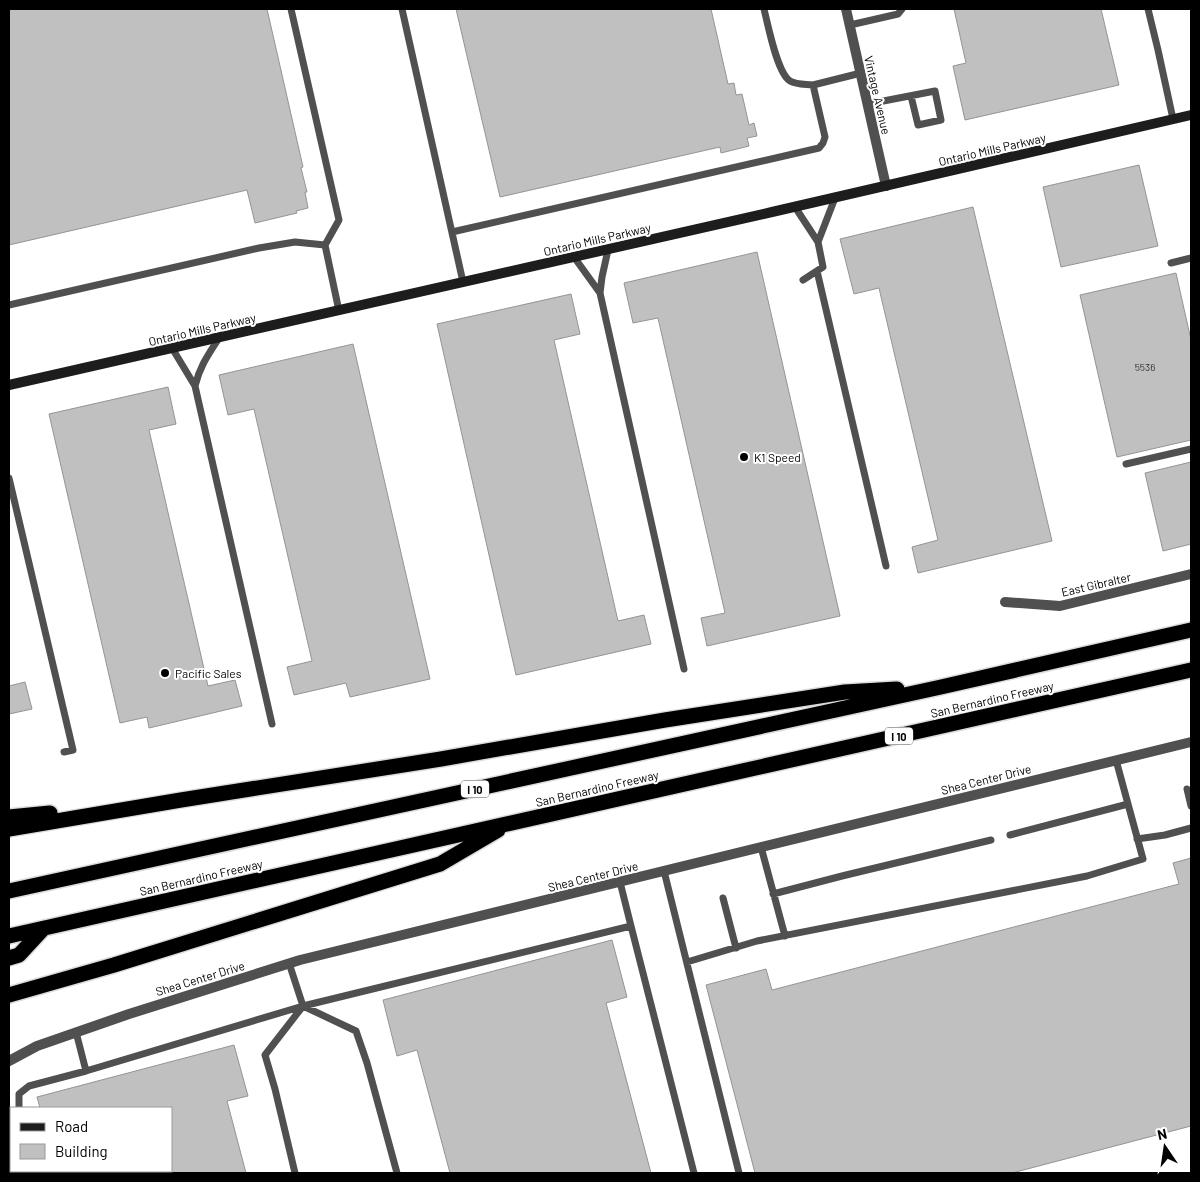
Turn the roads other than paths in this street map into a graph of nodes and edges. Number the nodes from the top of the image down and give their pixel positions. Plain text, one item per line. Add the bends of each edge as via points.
1 (292, 9) edge
2 (402, 9) edge
3 (764, 9) edge
4 (846, 9) edge
5 (902, 9) edge
6 (1148, 9) edge
7 (850, 25) junction
8 (861, 73) junction
9 (813, 85) junction
10 (911, 96) junction
11 (868, 104) junction
12 (1191, 115) edge
13 (1173, 119) junction
14 (886, 186) junction
15 (835, 198) junction
16 (795, 207) junction
17 (452, 232) junction
18 (818, 242) junction
19 (325, 245) junction
20 (608, 250) junction
21 (574, 257) junction
22 (1191, 258) edge
23 (1171, 263) dead end
24 (817, 271) junction
25 (803, 280) dead end
26 (463, 282) junction
27 (600, 293) junction
28 (9, 305) edge
29 (339, 310) junction
30 (219, 338) junction
31 (172, 348) junction
32 (9, 385) edge
33 (195, 386) junction
34 (1191, 449) edge
35 (1126, 464) dead end
36 (9, 478) edge
37 (886, 566) dead end
38 (1191, 574) edge
39 (1004, 602) dead end
40 (1191, 630) edge
41 (684, 669) dead end
42 (1191, 670) edge
43 (941, 687) junction
44 (272, 724) dead end
45 (1191, 742) edge
46 (64, 752) dead end
47 (1116, 760) junction
48 (1187, 788) dead end
49 (181, 800) junction
50 (1128, 804) junction
51 (1191, 806) edge
52 (9, 817) edge
53 (511, 822) junction
54 (1191, 828) edge
55 (9, 829) edge
56 (1010, 834) dead end
57 (1137, 839) junction
58 (991, 840) dead end
59 (761, 847) junction
60 (664, 871) junction
61 (620, 882) junction
62 (9, 891) edge
63 (773, 894) junction
64 (724, 898) dead end
65 (631, 926) junction
66 (44, 928) junction
67 (9, 936) edge
68 (785, 936) junction
69 (736, 948) junction
70 (9, 958) edge
71 (687, 962) junction
72 (289, 964) junction
73 (9, 995) edge
74 (303, 1006) junction
75 (76, 1032) junction
76 (9, 1061) edge
77 (86, 1071) junction
78 (19, 1107) edge
79 (295, 1173) edge
80 (397, 1173) edge
81 (694, 1173) edge
82 (739, 1173) edge

1 - 19 lane via 339,220
2 - 17 lane
3 - 9 lane via 784,77 797,84
4 - 7 street, Vintage Avenue
5 - 7 lane via 898,14
6 - 13 lane
7 - 8 street, Vintage Avenue
8 - 9 lane
8 - 11 street, Vintage Avenue
9 - 17 lane via 825,137 819,148
10 - 10 lane via 935,91 941,120 918,125
10 - 11 lane
11 - 14 street, Vintage Avenue
12 - 13 main road, Ontario Mills Parkway
13 - 14 main road, Ontario Mills Parkway
14 - 15 main road, Ontario Mills Parkway
15 - 16 main road, Ontario Mills Parkway
15 - 18 lane
16 - 18 lane
16 - 20 main road, Ontario Mills Parkway
17 - 26 lane
18 - 24 lane via 823,267
19 - 28 lane via 296,242 259,248
19 - 29 lane
20 - 21 main road, Ontario Mills Parkway
20 - 27 lane
21 - 26 main road, Ontario Mills Parkway
21 - 27 lane
22 - 23 lane
24 - 25 lane
24 - 37 lane
26 - 29 main road, Ontario Mills Parkway
27 - 41 lane
29 - 30 main road, Ontario Mills Parkway
30 - 31 main road, Ontario Mills Parkway
30 - 33 lane via 204,361
31 - 32 main road, Ontario Mills Parkway
31 - 33 lane
33 - 44 lane
34 - 35 lane
36 - 46 lane via 73,750
38 - 39 street, East Gibralter via 1060,606
40 - 43 highway, San Bernardino Freeway / I 10
42 - 53 highway, San Bernardino Freeway / I 10
43 - 49 highway via 845,692
43 - 62 highway, San Bernardino Freeway / I 10
45 - 47 street, Shea Center Drive
47 - 50 lane
47 - 59 street, Shea Center Drive
48 - 51 lane
49 - 52 highway
49 - 55 highway
50 - 56 lane
50 - 57 lane
53 - 66 highway, San Bernardino Freeway / I 10
53 - 73 highway via 440,864
54 - 57 lane
57 - 68 lane via 1143,859 1087,876
58 - 63 lane
59 - 60 street, Shea Center Drive
59 - 63 lane
60 - 61 street, Shea Center Drive
60 - 71 lane
61 - 65 lane
61 - 72 street, Shea Center Drive
63 - 68 lane
64 - 69 lane
65 - 74 lane
65 - 81 lane
66 - 67 highway, San Bernardino Freeway / I 10
66 - 70 highway via 19,954
68 - 69 lane
69 - 71 lane
71 - 82 lane
72 - 74 lane
72 - 75 street, Shea Center Drive
74 - 77 lane
74 - 79 lane via 265,1055
74 - 80 lane via 356,1031
75 - 76 street, Shea Center Drive via 37,1046
75 - 77 lane
77 - 78 lane via 29,1086 19,1094

